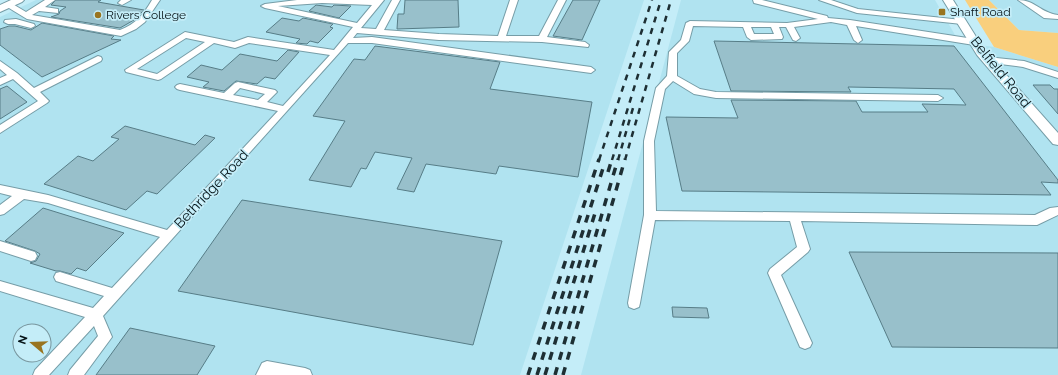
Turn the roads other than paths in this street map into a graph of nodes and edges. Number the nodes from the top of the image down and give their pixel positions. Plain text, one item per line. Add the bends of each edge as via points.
1 (19, 0) edge
2 (51, 0) edge
3 (156, 0) edge
4 (396, 0) edge
5 (514, 0) edge
6 (562, 0) edge
7 (757, 0) edge
8 (823, 0) edge
9 (948, 0) edge
10 (1022, 0) edge
11 (379, 2) edge
12 (38, 8) junction
13 (2, 9) edge
14 (55, 11) dead end
15 (26, 15) junction
16 (1058, 17) edge
17 (831, 20) junction
18 (850, 22) junction
19 (962, 22) junction
20 (4, 23) edge
21 (746, 24) junction
22 (774, 25) junction
23 (789, 25) junction
24 (31, 26) dead end
25 (357, 28) junction
26 (379, 32) junction
27 (796, 38) dead end
28 (501, 39) junction
29 (542, 39) junction
30 (213, 40) junction
31 (858, 40) dead end
32 (346, 41) junction
33 (974, 42) junction
34 (585, 45) dead end
35 (335, 53) junction
36 (98, 59) dead end
37 (987, 60) junction
38 (0, 64) edge
39 (591, 70) dead end
40 (14, 75) junction
41 (1058, 75) edge
42 (672, 77) junction
43 (0, 82) edge
44 (180, 87) dead end
45 (33, 92) junction
46 (226, 97) junction
47 (938, 98) dead end
48 (260, 104) junction
49 (284, 109) junction
50 (0, 130) edge
51 (1058, 141) edge
52 (0, 190) edge
53 (22, 194) junction
54 (1058, 211) edge
55 (0, 212) edge
56 (650, 215) junction
57 (794, 217) junction
58 (169, 234) junction
59 (0, 246) edge
60 (31, 256) dead end
61 (60, 276) dead end
62 (0, 286) edge
63 (114, 294) junction
64 (634, 303) dead end
65 (95, 314) junction
66 (805, 344) dead end
67 (40, 375) edge
68 (75, 375) edge
69 (263, 375) edge
70 (305, 375) edge

1 - 13 main road
2 - 12 street
3 - 15 street via 146,18 132,29 121,33
4 - 26 street
5 - 28 street
6 - 29 street
7 - 17 street
8 - 19 street via 857,11
9 - 19 main road, Belfield Road
10 - 16 street via 1047,16
11 - 25 street, Bethridge Road
11 - 25 street via 335,0 287,2 265,6
12 - 14 street
12 - 15 street
13 - 15 street
13 - 20 street
17 - 18 street
17 - 23 street
18 - 31 street
18 - 33 street
19 - 33 main road, Belfield Road
20 - 24 street via 16,21
21 - 22 street
21 - 22 street via 751,37 779,37
21 - 42 street via 690,23 685,41 673,52
22 - 23 street
23 - 27 street
25 - 26 street
25 - 32 street, Bethridge Road
26 - 28 street
28 - 29 street
29 - 34 street
30 - 30 street via 185,35 129,70 158,77
30 - 35 street via 235,45 248,40
32 - 35 street, Bethridge Road
32 - 39 street via 372,40
33 - 37 main road, Belfield Road
35 - 49 street, Bethridge Road
36 - 45 street
37 - 41 street via 1024,64
37 - 51 main road, Belfield Road
38 - 40 street
40 - 43 street
40 - 45 street
42 - 47 street via 697,92 716,95
42 - 56 street via 661,88 649,141
44 - 46 street
45 - 50 street via 44,101
46 - 48 street
46 - 48 street via 238,85 272,92
48 - 49 street
49 - 58 street, Bethridge Road
52 - 53 street
53 - 55 street
53 - 58 street via 48,199
54 - 57 street via 1037,220
56 - 57 street
56 - 64 street
57 - 66 street via 804,249 774,273
58 - 63 street, Bethridge Road
59 - 60 street
61 - 63 street
62 - 65 street
63 - 65 street, Bethridge Road
65 - 67 street, Bethridge Road
65 - 68 street via 105,337
69 - 70 street via 267,368

